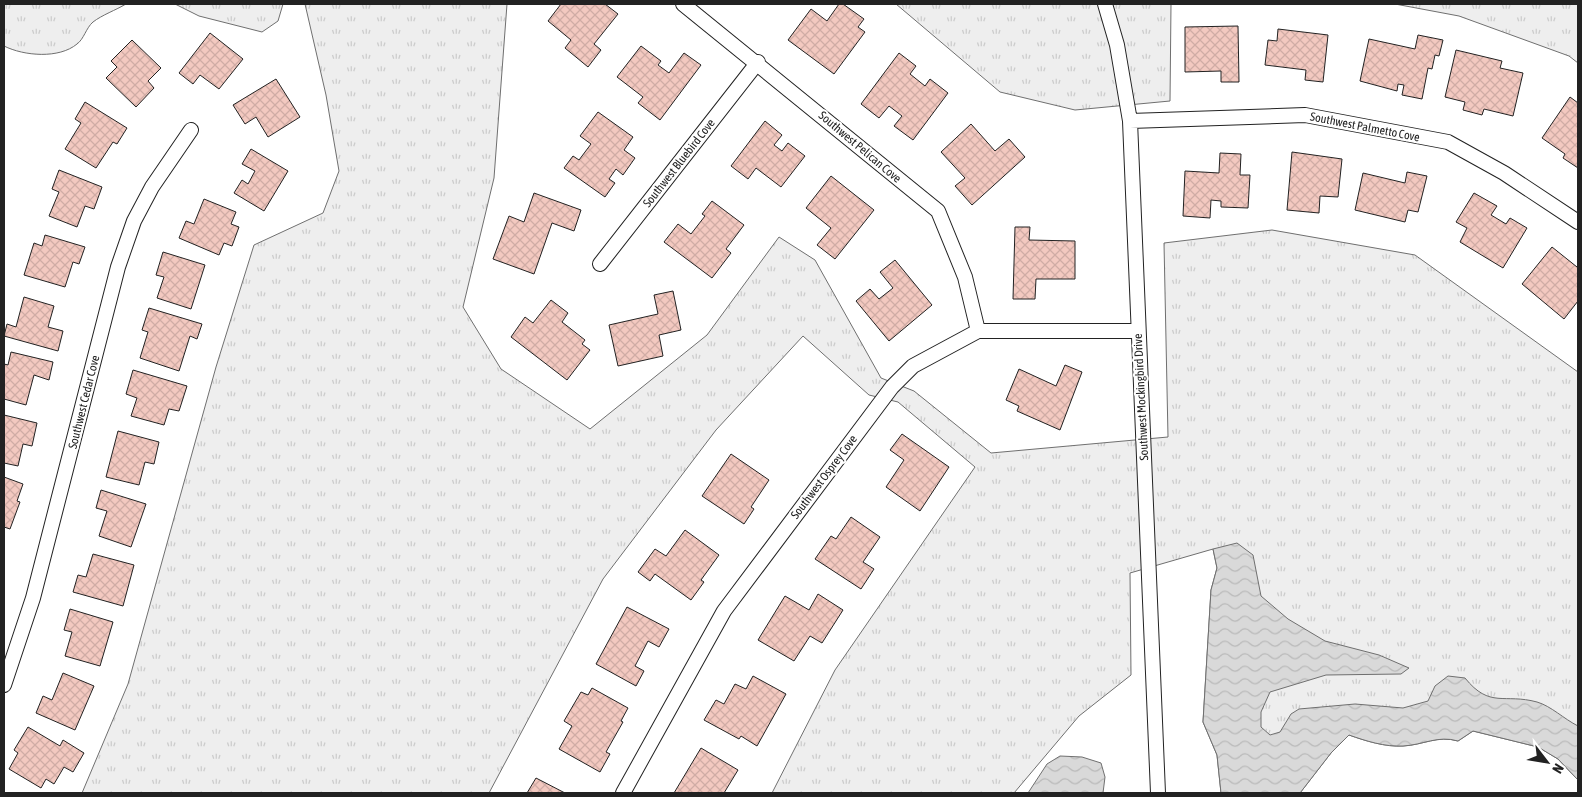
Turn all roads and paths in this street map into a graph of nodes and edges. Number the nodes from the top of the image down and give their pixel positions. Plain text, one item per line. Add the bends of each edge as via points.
1 (683, 4) edge
2 (1105, 4) edge
3 (758, 62) junction
4 (1130, 121) junction
5 (191, 130) dead end
6 (1578, 222) edge
7 (600, 264) dead end
8 (978, 331) junction
9 (1138, 331) junction
10 (4, 685) edge
11 (623, 793) edge
12 (1158, 793) edge

1 - 3 street, Southwest Pelican Cove
2 - 4 street, Southwest Mockingbird Drive via 1117,44
3 - 7 street, Southwest Bluebird Cove
3 - 8 street, Southwest Pelican Cove via 938,211 966,277
4 - 6 street, Southwest Palmetto Cove via 1305,115 1448,142 1504,173
4 - 9 street, Southwest Mockingbird Drive
5 - 10 street, Southwest Cedar Cove via 134,221 118,267 33,598
8 - 9 street, Southwest Osprey Cove
8 - 11 street, Southwest Osprey Cove via 913,366 892,387 724,611
9 - 12 street, Southwest Mockingbird Drive

